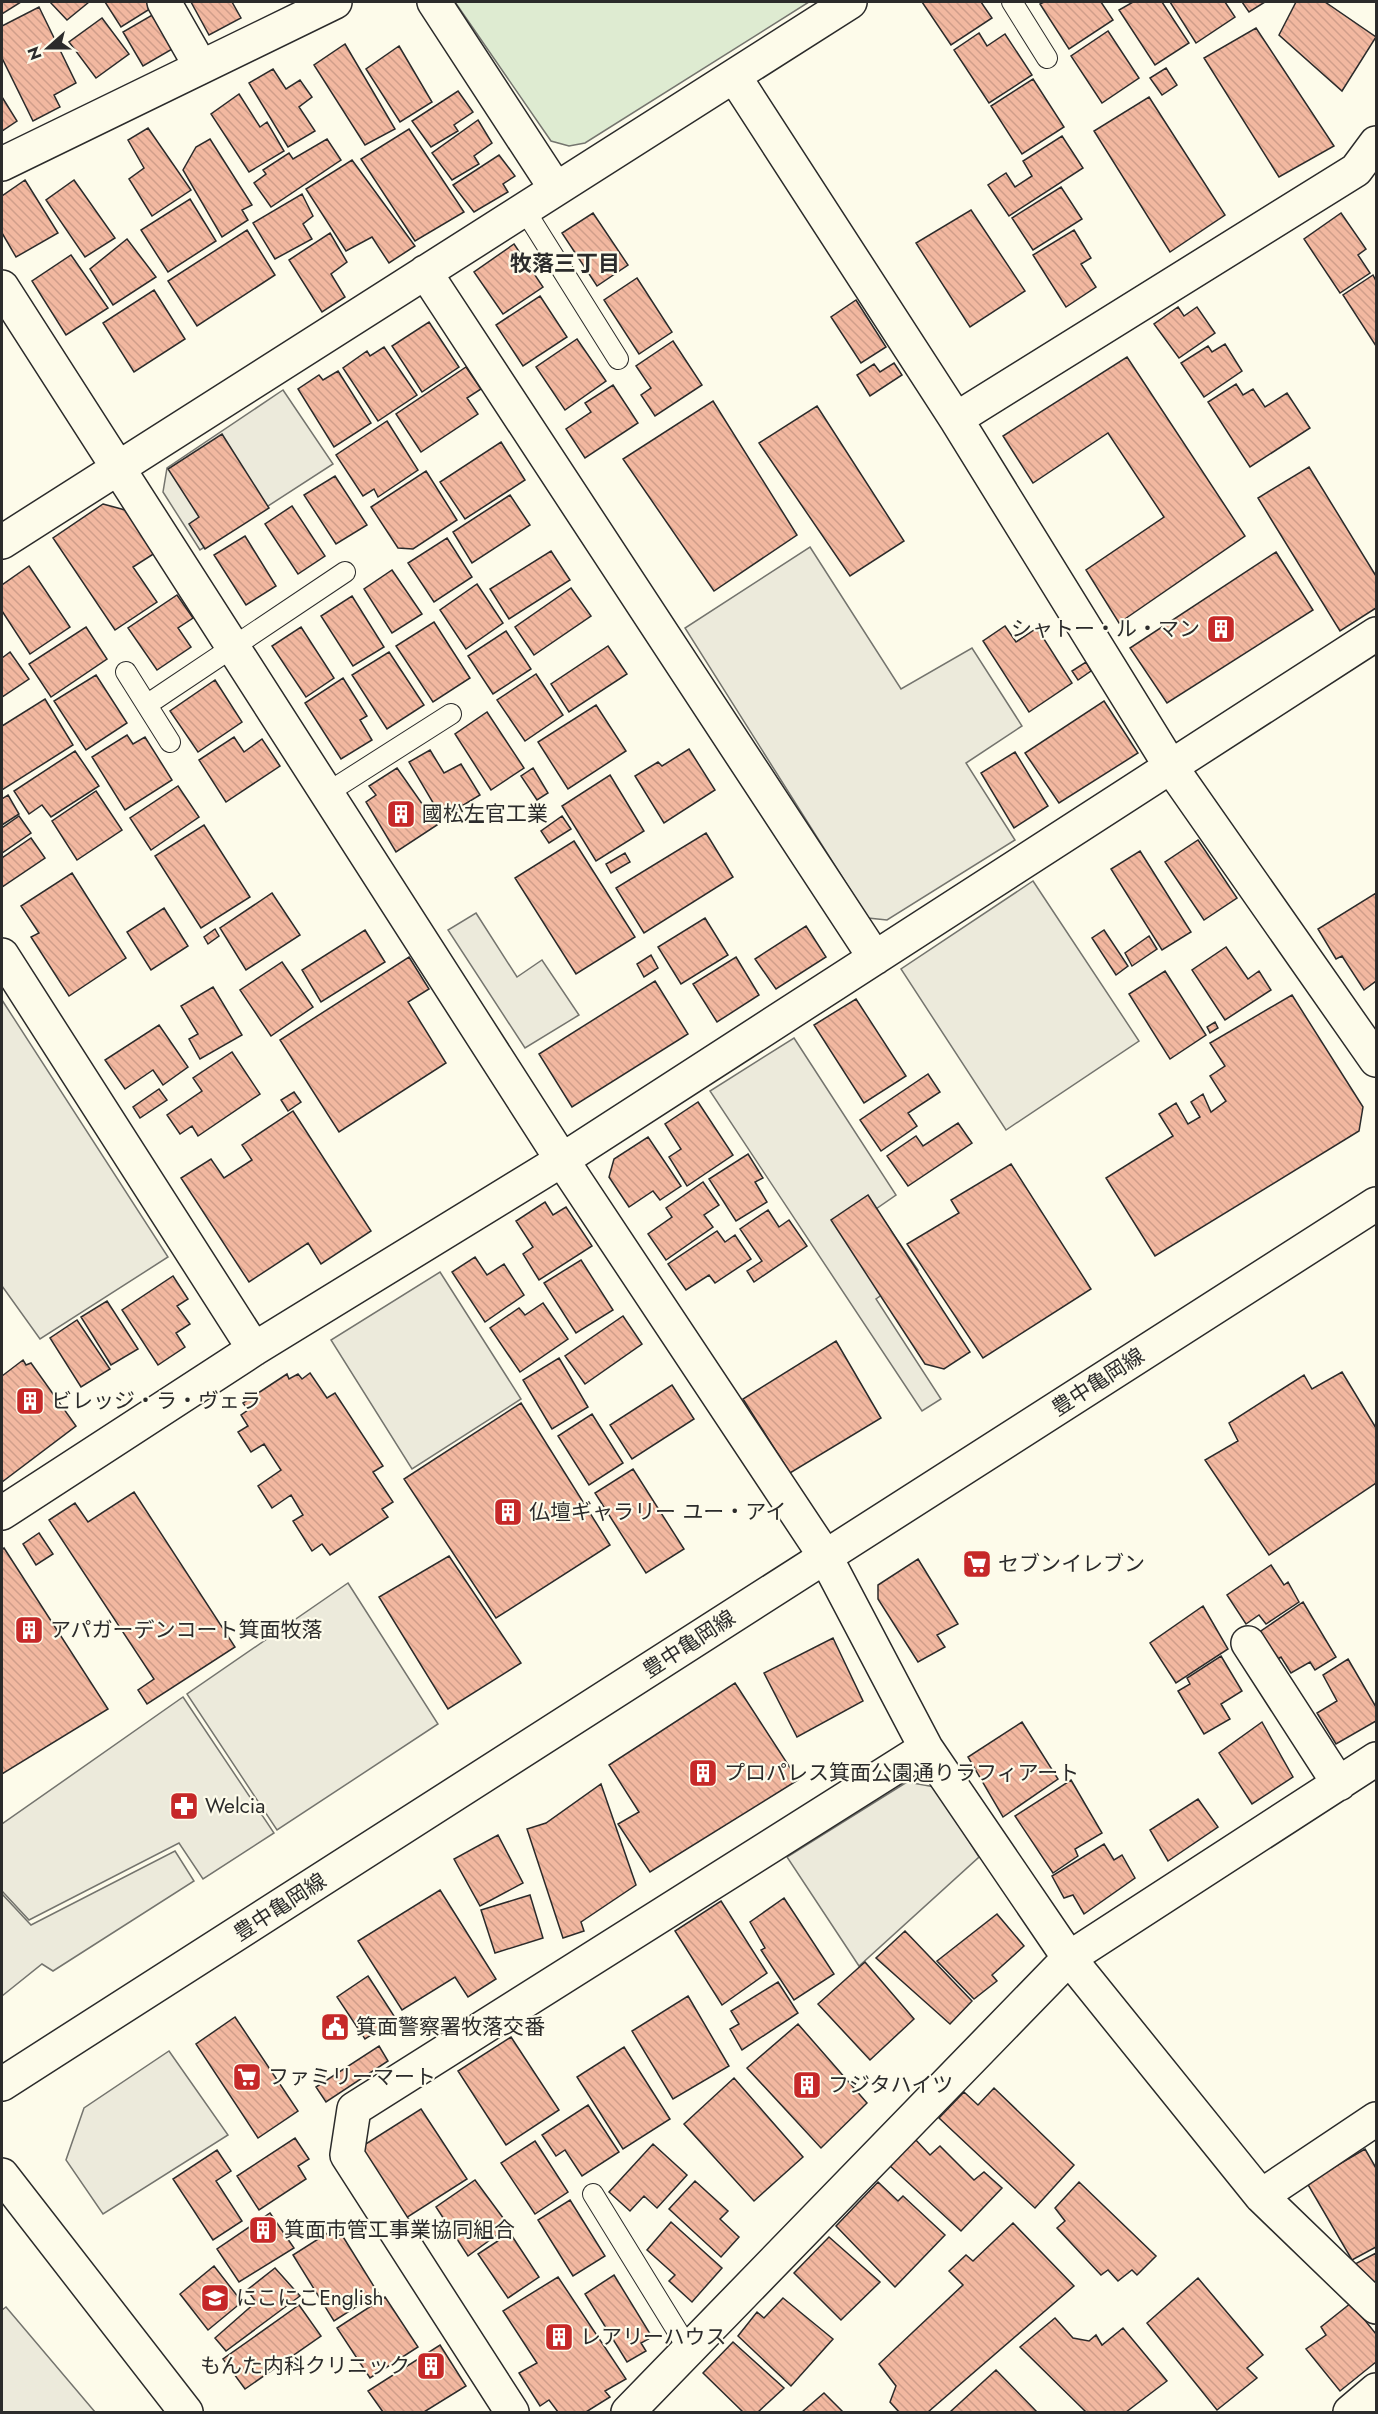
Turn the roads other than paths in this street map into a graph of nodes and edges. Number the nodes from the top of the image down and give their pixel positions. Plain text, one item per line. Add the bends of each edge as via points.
1 (165, 2) edge
2 (335, 2) edge
3 (434, 2) edge
4 (850, 2) edge
5 (1012, 2) edge
6 (1047, 58) dead end
7 (201, 67) junction
8 (734, 76) junction
9 (1377, 143) edge
10 (2, 164) edge
11 (556, 189) junction
12 (524, 209) junction
13 (424, 272) junction
14 (2, 287) edge
15 (618, 359) dead end
16 (956, 419) junction
17 (118, 466) junction
18 (2, 542) edge
19 (345, 572) dead end
20 (1377, 634) edge
21 (234, 647) junction
22 (126, 672) dead end
23 (148, 704) junction
24 (451, 714) dead end
25 (170, 742) dead end
26 (1171, 767) junction
27 (327, 793) junction
28 (2, 955) edge
29 (875, 958) junction
30 (1377, 1060) edge
31 (562, 1160) junction
32 (1377, 1204) edge
33 (254, 1349) junction
34 (2, 1514) edge
35 (825, 1556) junction
36 (1248, 1643) dead end
37 (926, 1748) junction
38 (1377, 1759) edge
39 (1339, 1784) junction
40 (1069, 1958) junction
41 (2, 2084) edge
42 (1377, 2119) edge
43 (2, 2175) edge
44 (593, 2194) dead end
45 (1261, 2196) junction
46 (1377, 2307) edge
47 (689, 2350) junction
48 (1377, 2390) edge
49 (186, 2412) edge
50 (512, 2412) edge
51 (628, 2412) edge
52 (1350, 2412) edge

1 - 7 street
2 - 7 street
3 - 11 street
4 - 8 street
5 - 6 lane
7 - 10 street
8 - 11 street
8 - 16 street
9 - 16 street via 1356,170
11 - 12 street
12 - 13 street
12 - 15 lane
13 - 17 street
13 - 29 street
14 - 17 street
16 - 26 street
17 - 18 street
17 - 21 street
19 - 21 lane
20 - 26 street
21 - 23 lane
21 - 27 street
22 - 23 lane
23 - 25 lane
24 - 27 lane
26 - 29 street
26 - 30 street
27 - 31 street
28 - 33 street
29 - 31 street
31 - 33 street
31 - 35 street
32 - 35 street, 豊中亀岡線
33 - 34 street
35 - 37 street
35 - 41 street, 豊中亀岡線
36 - 39 street
37 - 40 street
37 - 50 street via 354,2109 347,2156
38 - 39 street
39 - 40 street
40 - 45 street
40 - 47 street
42 - 45 street
43 - 49 street
44 - 47 lane
45 - 46 street
47 - 51 street
48 - 52 street

